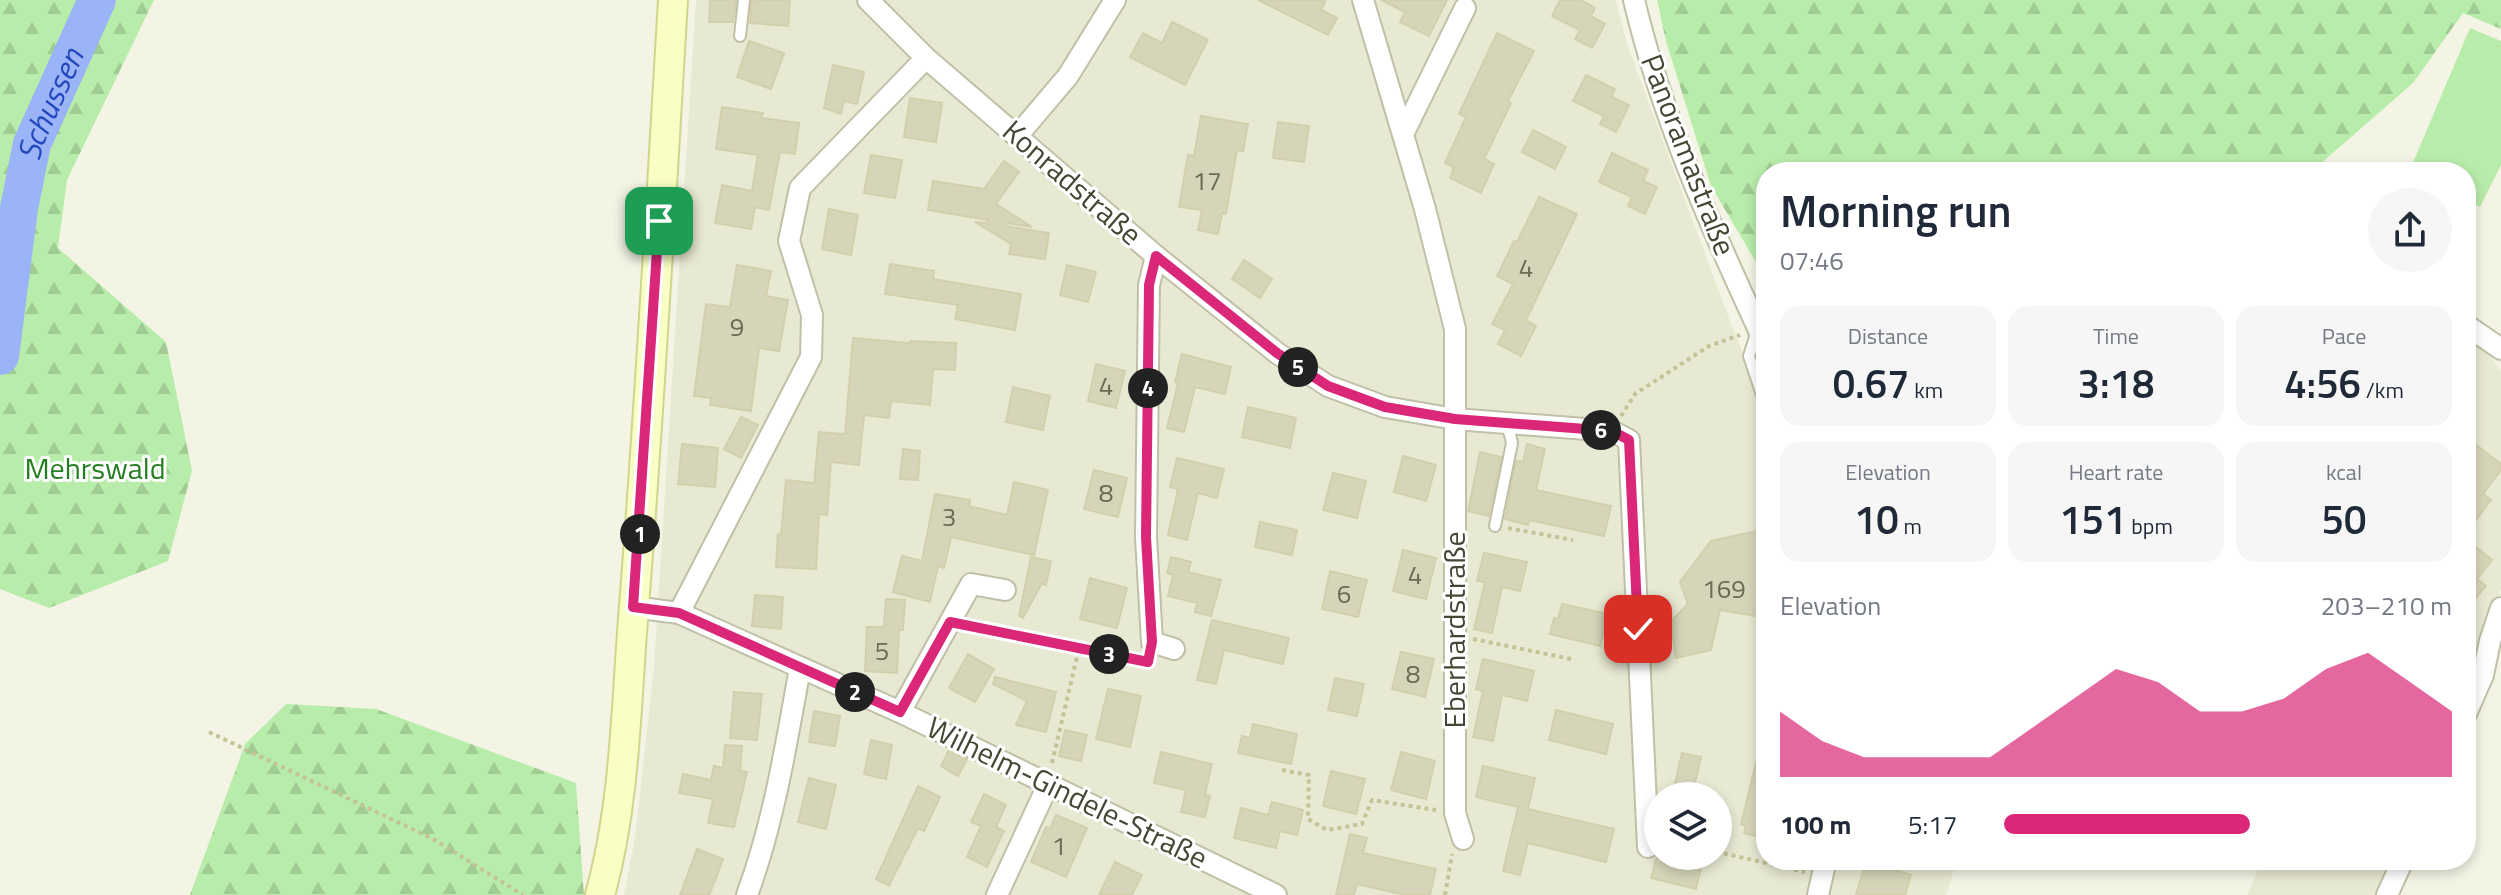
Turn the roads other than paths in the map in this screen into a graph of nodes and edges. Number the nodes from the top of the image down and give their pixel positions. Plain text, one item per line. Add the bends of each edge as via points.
1 (673, 0) edge
2 (744, 0) edge
3 (868, 0) edge
4 (1115, 0) edge
5 (1363, 0) edge
6 (1634, 0) edge
7 (1465, 8) dead end
8 (740, 36) dead end
9 (926, 58) junction
10 (1403, 134) junction
11 (1018, 135) junction
12 (1156, 256) junction
13 (1756, 323) edge
14 (2476, 332) edge
15 (1756, 334) edge
16 (2501, 349) edge
17 (1756, 377) edge
18 (1455, 419) junction
19 (1507, 423) junction
20 (1495, 526) road end
21 (1005, 590) dead end
22 (633, 607) junction
23 (2501, 608) edge
24 (679, 613) junction
25 (1174, 649) dead end
26 (800, 668) junction
27 (2476, 691) edge
28 (900, 712) junction
29 (1645, 782) edge
30 (1048, 785) junction
31 (1463, 839) road end
32 (2398, 870) edge
33 (600, 895) edge
34 (747, 895) edge
35 (997, 895) edge
36 (1276, 895) edge
37 (2387, 895) edge

1 - 22 main road
2 - 8 lane
3 - 9 street, Konradstraße
4 - 11 street via 1068,76
5 - 10 street, Eberhardstraße
6 - 13 street, Panoramastraße via 1672,127
7 - 10 street
9 - 11 street, Konradstraße
9 - 24 street via 800,188 789,241 812,315 811,357
10 - 18 street, Eberhardstraße via 1455,329
11 - 12 street, Konradstraße
12 - 18 street, Konradstraße via 1277,353 1328,386 1385,407
12 - 25 street via 1149,285 1146,537 1152,642
14 - 16 street
15 - 17 lane via 1749,356
18 - 19 street, Konradstraße
18 - 31 street, Eberhardstraße via 1455,813
19 - 20 lane via 1512,443
19 - 29 street, Konradstraße via 1612,431 1629,440
21 - 28 street via 971,584
22 - 24 street, Wilhelm-Gindele-Straße
22 - 33 main road via 619,794
23 - 27 street
24 - 26 street, Wilhelm-Gindele-Straße
26 - 28 street, Wilhelm-Gindele-Straße
26 - 34 street via 780,780
28 - 30 street, Wilhelm-Gindele-Straße
30 - 35 street
30 - 36 street, Wilhelm-Gindele-Straße
32 - 37 street

